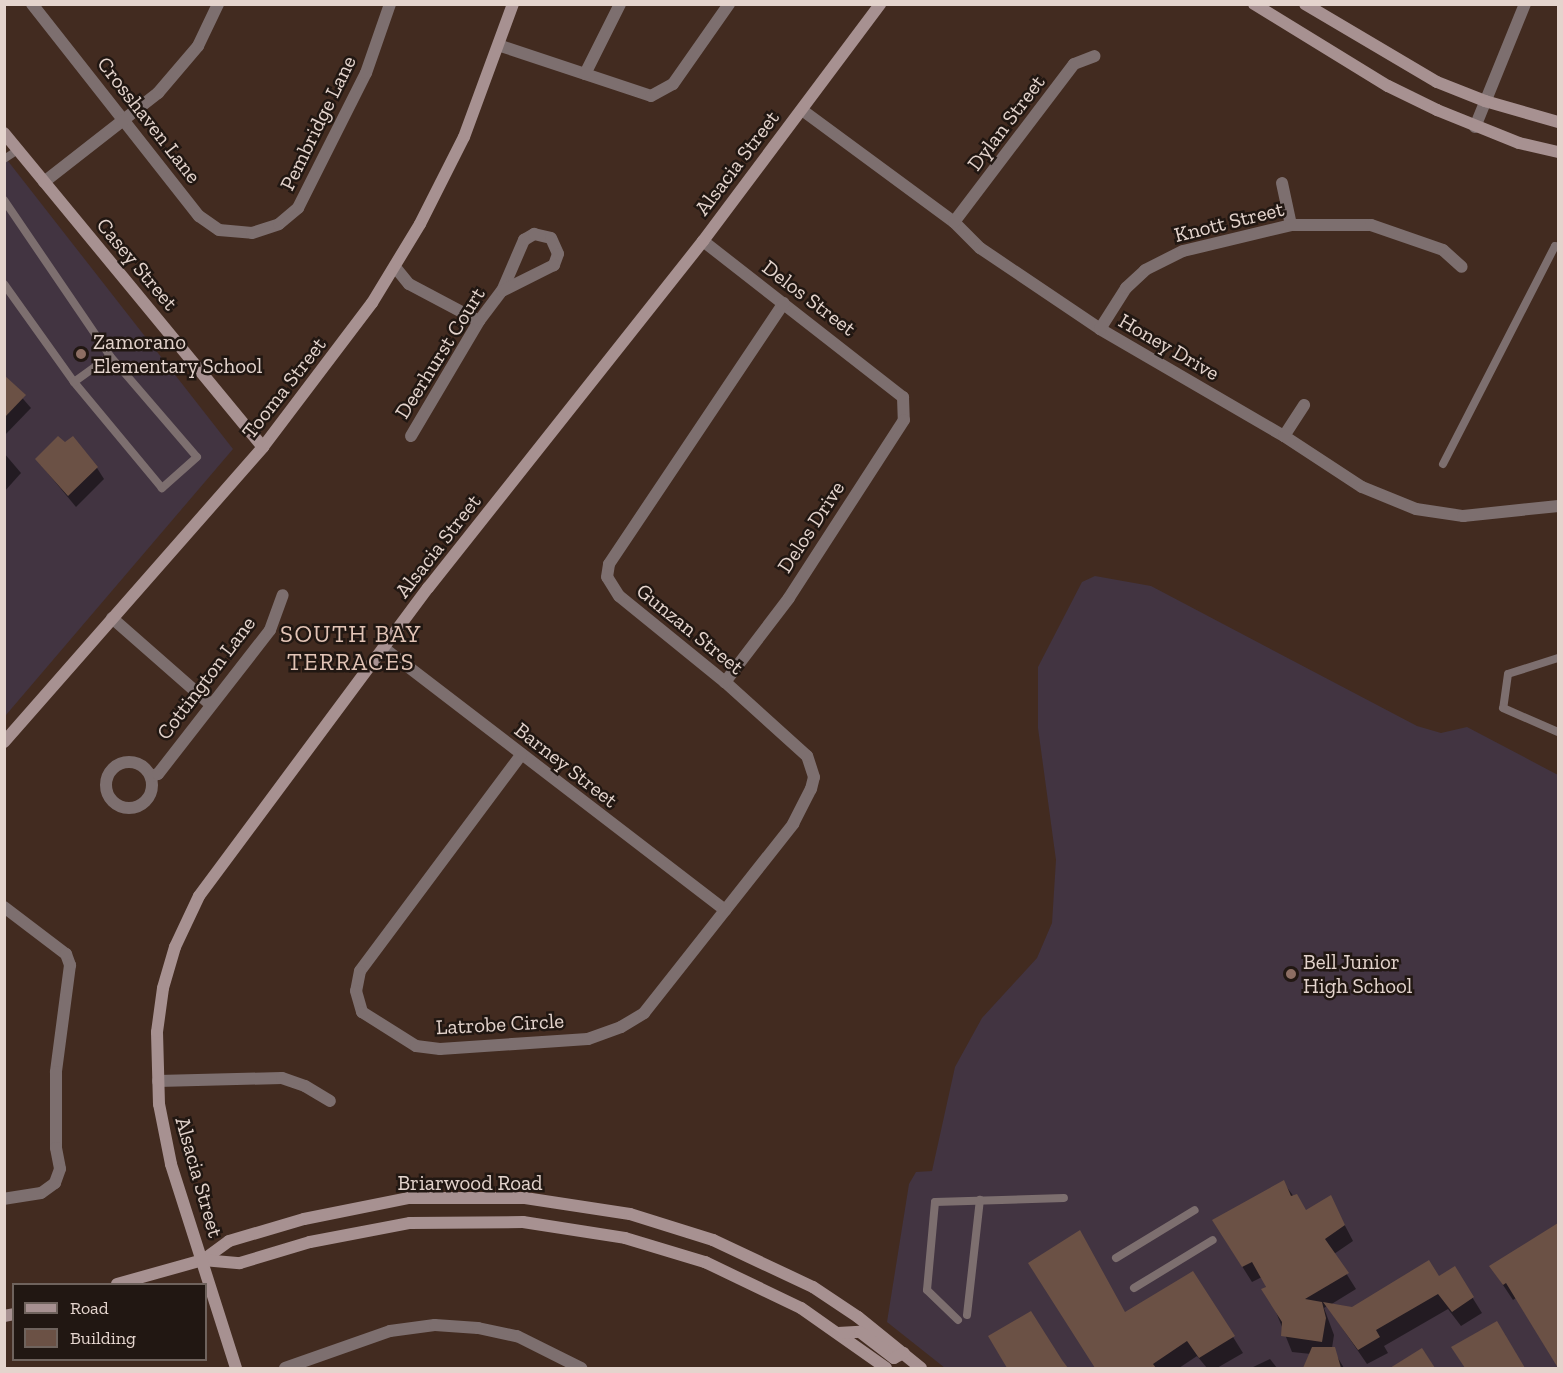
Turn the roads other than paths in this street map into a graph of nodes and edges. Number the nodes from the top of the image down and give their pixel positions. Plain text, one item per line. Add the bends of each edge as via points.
1 (32, 4) edge
2 (218, 4) edge
3 (390, 4) edge
4 (513, 4) edge
5 (620, 4) edge
6 (729, 4) edge
7 (880, 4) edge
8 (1254, 4) edge
9 (1305, 4) edge
10 (1524, 4) edge
11 (501, 46) junction
12 (1095, 56) dead end
13 (585, 74) junction
14 (1485, 101) junction
15 (802, 110) junction
16 (123, 120) junction
17 (1558, 122) edge
18 (1475, 127) junction
19 (4, 133) edge
20 (18, 150) junction
21 (1558, 152) edge
22 (4, 159) edge
23 (44, 182) junction
24 (1282, 183) dead end
25 (4, 200) edge
26 (954, 222) junction
27 (1291, 225) junction
28 (252, 233) joint
29 (703, 241) junction
30 (1558, 247) edge
31 (395, 267) junction
32 (1462, 267) dead end
33 (4, 284) edge
34 (502, 291) junction
35 (784, 303) junction
36 (479, 321) junction
37 (1100, 329) junction
38 (111, 356) junction
39 (74, 382) junction
40 (892, 386) joint
41 (1304, 405) dead end
42 (411, 436) dead end
43 (1284, 436) junction
44 (263, 447) junction
45 (1443, 464) dead end
46 (1558, 506) edge
47 (283, 595) dead end
48 (112, 618) junction
49 (385, 649) junction
50 (1558, 658) edge
51 (724, 682) junction
52 (210, 704) junction
53 (1558, 732) edge
54 (4, 742) edge
55 (521, 755) junction
56 (151, 776) dead end
57 (793, 824) joint
58 (4, 907) edge
59 (725, 910) junction
60 (158, 1081) junction
61 (330, 1101) dead end
62 (1064, 1198) dead end
63 (4, 1199) edge
64 (980, 1200) junction
65 (1195, 1210) dead end
66 (1213, 1240) dead end
67 (1116, 1258) dead end
68 (202, 1260) junction
69 (121, 1283) edge
70 (1134, 1288) dead end
71 (967, 1315) dead end
72 (958, 1320) dead end
73 (838, 1333) junction
74 (904, 1353) junction
75 (236, 1368) edge
76 (285, 1368) edge
77 (581, 1368) edge
78 (885, 1368) edge
79 (921, 1368) edge

1 - 16 street, Crosshaven Lane
2 - 16 street via 198,46 159,93
3 - 28 street, Pembridge Lane via 366,73 298,208 279,224
4 - 11 main road, Tooma Street
5 - 13 street
6 - 13 street via 673,84 651,96
7 - 15 main road, Alsacia Street
8 - 18 main road via 1388,86
9 - 14 main road via 1395,60
10 - 14 street
11 - 13 street
11 - 31 main road, Tooma Street via 456,154
12 - 26 street, Dylan Street via 1074,64
14 - 17 main road
14 - 18 street
15 - 26 street, Honey Drive
15 - 29 main road, Alsacia Street
16 - 23 street
16 - 28 street, Crosshaven Lane via 200,216 219,230
18 - 21 main road
19 - 20 main road, Casey Street
20 - 22 lane
20 - 23 main road, Casey Street
23 - 44 main road, Casey Street
24 - 27 street
25 - 38 lane
26 - 37 street, Honey Drive via 980,248
27 - 32 street, Knott Street via 1371,225 1443,250
27 - 37 street, Knott Street via 1183,251 1145,270 1126,288
29 - 35 street, Delos Street
29 - 49 main road, Alsacia Street
30 - 45 lane via 1555,246
31 - 36 street via 409,284
31 - 44 main road, Tooma Street via 348,338
33 - 39 lane
34 - 34 street via 554,265 558,248 551,238 534,234 524,240
34 - 36 street, Deerhurst Court
35 - 40 street, Delos Street
35 - 51 street, Gunzan Street via 609,564 607,577 619,596
36 - 42 street, Deerhurst Court
37 - 43 street, Honey Drive
38 - 39 lane
38 - 39 lane via 197,457 162,488
40 - 51 street, Delos Drive via 903,398 904,420 789,598
41 - 43 street
43 - 46 street, Honey Drive via 1362,487 1416,509 1463,516
44 - 48 main road, Tooma Street
47 - 52 street, Cottington Lane via 270,630
48 - 52 street
48 - 54 main road, Tooma Street
49 - 55 street, Barney Street
49 - 60 main road, Alsacia Street via 199,896 175,947 163,987 157,1032
50 - 53 lane via 1509,674 1503,708
51 - 57 street, Gunzan Street via 807,756 814,777
52 - 56 street, Cottington Lane via 158,774
55 - 59 street, Barney Street
55 - 59 street, Latrobe Circle via 360,971 356,991 362,1012 416,1046 440,1049 588,1039 621,1027 644,1013
57 - 59 street, Latrobe Circle
58 - 63 street via 66,954 70,965 56,1072 56,1148 60,1169 55,1183 41,1193
60 - 61 street via 282,1078
60 - 68 main road, Alsacia Street via 171,1164
62 - 64 lane
64 - 71 lane
64 - 72 lane via 935,1202 927,1290
65 - 67 lane
66 - 70 lane
68 - 69 main road, Briarwood Road
68 - 73 main road, Briarwood Road via 240,1263 310,1242 410,1222 524,1222 625,1238 705,1262 801,1308
68 - 74 main road, Briarwood Road via 229,1241 304,1219 408,1198 525,1198 630,1215 713,1240 813,1287
68 - 75 main road, Alsacia Street
73 - 74 main road via 860,1332 894,1358
73 - 78 main road, Briarwood Road
74 - 79 main road, Briarwood Road
76 - 77 street via 390,1331 435,1325 517,1336

